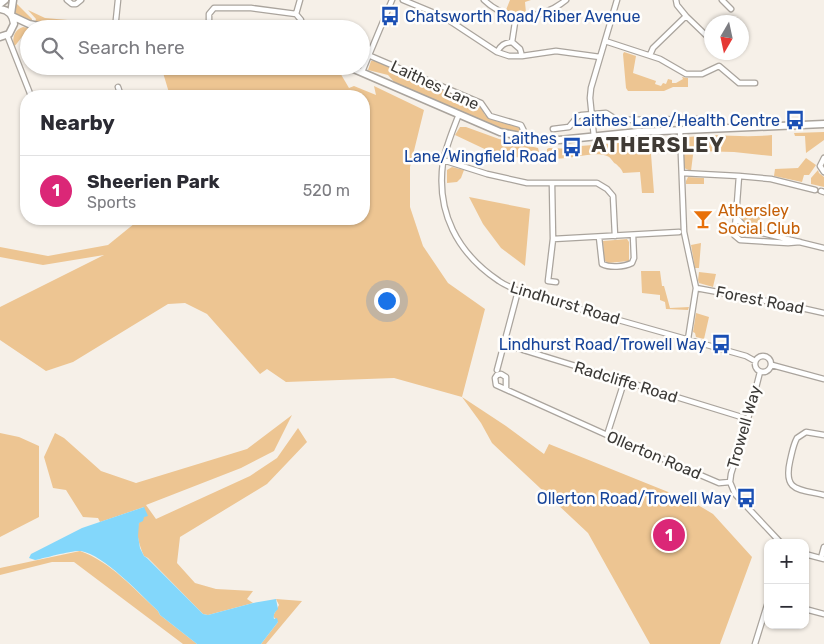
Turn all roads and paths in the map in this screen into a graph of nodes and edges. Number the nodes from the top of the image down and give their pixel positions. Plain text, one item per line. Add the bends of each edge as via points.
1 (6, 0) edge
2 (13, 0) edge
3 (67, 0) edge
4 (81, 0) edge
5 (118, 0) edge
6 (300, 0) edge
7 (392, 0) edge
8 (403, 0) edge
9 (484, 0) edge
10 (566, 0) edge
11 (617, 0) edge
12 (676, 0) edge
13 (722, 0) edge
14 (0, 4) edge
15 (0, 9) edge
16 (731, 9) dead end
17 (296, 14) junction
18 (12, 15) junction
19 (516, 16) junction
20 (686, 16) junction
21 (21, 20) edge
22 (115, 20) edge
23 (209, 20) edge
24 (301, 20) edge
25 (20, 27) edge
26 (13, 29) junction
27 (704, 33) edge
28 (3, 36) edge
29 (605, 41) junction
30 (512, 42) junction
31 (497, 52) junction
32 (370, 53) edge
33 (370, 55) edge
34 (650, 55) junction
35 (522, 56) junction
36 (600, 57) junction
37 (20, 74) edge
38 (21, 75) edge
39 (369, 75) edge
40 (754, 83) dead end
41 (118, 87) dead end
42 (27, 90) edge
43 (119, 90) edge
44 (459, 114) junction
45 (592, 114) junction
46 (824, 124) edge
47 (553, 129) dead end
48 (680, 130) junction
49 (701, 130) junction
50 (594, 137) junction
51 (523, 138) junction
52 (824, 158) edge
53 (444, 160) junction
54 (824, 172) edge
55 (682, 173) junction
56 (739, 176) junction
57 (552, 184) junction
58 (820, 191) edge
59 (736, 217) junction
60 (679, 232) dead end
61 (633, 235) junction
62 (615, 236) junction
63 (598, 237) junction
64 (553, 239) junction
65 (804, 242) junction
66 (824, 248) edge
67 (556, 282) dead end
68 (696, 288) junction
69 (518, 291) junction
70 (824, 313) edge
71 (688, 339) junction
72 (504, 344) junction
73 (755, 362) junction
74 (772, 365) junction
75 (497, 370) dead end
76 (760, 372) junction
77 (824, 379) edge
78 (624, 382) junction
79 (506, 389) dead end
80 (748, 419) junction
81 (607, 435) junction
82 (824, 435) edge
83 (730, 482) junction
84 (824, 495) edge
85 (776, 539) edge
86 (824, 547) edge
87 (809, 555) edge
88 (823, 558) edge
89 (809, 610) edge
90 (824, 614) edge
91 (764, 615) edge
92 (755, 644) edge

1 - 14 main road
2 - 18 main road
3 - 4 street via 76,4
5 - 22 street
6 - 17 street
7 - 32 street
8 - 31 street via 444,17
9 - 19 street via 500,12
10 - 19 street via 541,14
11 - 29 street
12 - 20 street
13 - 16 street
15 - 18 main road
17 - 23 street via 251,8 214,8
17 - 24 street
18 - 21 main road
18 - 26 main road
19 - 30 street
20 - 27 street
20 - 34 street via 653,48
25 - 26 main road
26 - 28 main road
28 - 37 street
29 - 34 street
29 - 36 street
30 - 31 street via 500,46
30 - 35 street
31 - 35 street
33 - 51 street, Laithes Lane via 481,103 490,116 522,125
34 - 40 street via 686,74 702,74 719,66 739,83
35 - 36 street via 556,51
36 - 45 street via 591,88
38 - 42 street
39 - 44 main road, Laithes Lane
41 - 43 street
44 - 51 main road, Laithes Lane
44 - 53 street, Lindhurst Road
45 - 47 street via 578,116 569,127
45 - 49 street via 606,113 617,120 698,119
45 - 50 street
46 - 49 main road, Laithes Lane
48 - 49 main road, Laithes Lane
48 - 50 main road, Laithes Lane
48 - 55 street
50 - 51 main road, Laithes Lane
52 - 54 street via 820,166
53 - 57 street via 510,180
53 - 69 street, Lindhurst Road via 441,184 454,233 467,254 482,269 500,283
55 - 56 street
55 - 68 street via 684,232
56 - 58 street
56 - 59 street
57 - 62 street via 598,183 607,188 613,196
57 - 64 street
59 - 65 street via 750,230
59 - 65 street via 734,235 740,240
60 - 61 street
61 - 62 street
61 - 63 street via 634,258 627,265 602,264
62 - 63 street
63 - 64 street
64 - 67 street via 548,281
65 - 66 street
68 - 70 street, Forest Road
68 - 71 street
69 - 71 street, Lindhurst Road
69 - 72 street
71 - 73 street, Lindhurst Road via 746,356
72 - 75 street
72 - 78 street, Radcliffe Road
73 - 74 street, Lindhurst Road via 765,356
73 - 76 street via 755,368
74 - 76 street via 768,371
74 - 77 street, Lindhurst Road
76 - 80 street, Trowell Way
78 - 80 street, Radcliffe Road
78 - 81 street
79 - 81 street, Ollerton Road
80 - 83 street, Trowell Way
81 - 83 street, Ollerton Road via 719,483
82 - 84 street via 806,432 797,438 787,476 792,486
83 - 85 street via 735,494
86 - 88 street
87 - 88 street
89 - 90 street
91 - 92 street

